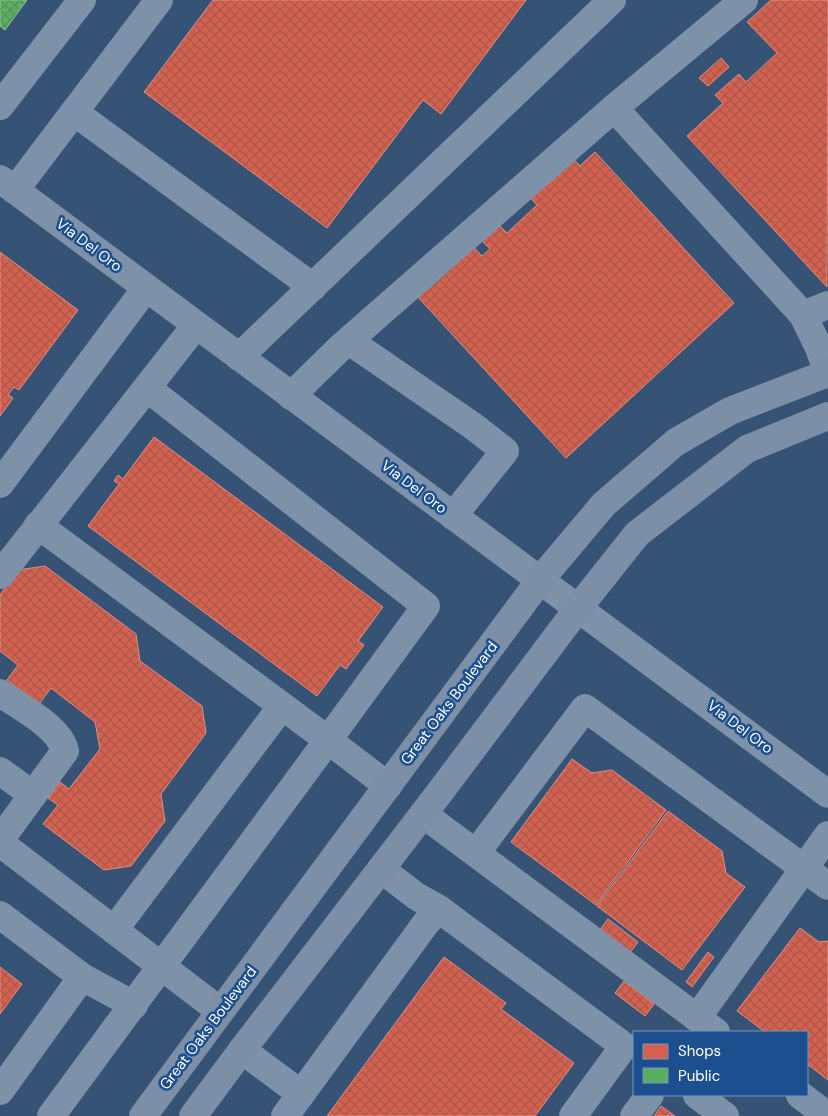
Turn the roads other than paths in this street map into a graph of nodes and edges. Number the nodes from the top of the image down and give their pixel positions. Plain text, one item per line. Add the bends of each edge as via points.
1 (82, 0) edge
2 (159, 0) edge
3 (612, 0) edge
4 (744, 0) edge
5 (5, 91) edge
6 (614, 108) junction
7 (74, 112) junction
8 (8, 185) edge
9 (313, 287) junction
10 (146, 288) junction
11 (828, 305) edge
12 (803, 316) junction
13 (196, 325) junction
14 (349, 341) junction
15 (239, 358) junction
16 (828, 373) edge
17 (146, 388) junction
18 (290, 396) junction
19 (828, 416) edge
20 (0, 484) edge
21 (453, 516) junction
22 (38, 525) junction
23 (0, 575) edge
24 (540, 580) junction
25 (578, 607) junction
26 (0, 693) edge
27 (282, 706) junction
28 (328, 740) junction
29 (0, 771) edge
30 (388, 786) junction
31 (828, 794) edge
32 (33, 795) junction
33 (423, 814) junction
34 (828, 836) edge
35 (0, 842) edge
36 (476, 853) junction
37 (381, 869) junction
38 (805, 869) junction
39 (828, 886) edge
40 (439, 910) junction
41 (0, 915) edge
42 (114, 930) junction
43 (162, 966) junction
44 (82, 977) junction
45 (134, 1004) junction
46 (220, 1012) junction
47 (706, 1025) edge
48 (242, 1050) junction
49 (0, 1090) edge
50 (301, 1094) junction
51 (649, 1096) edge
52 (698, 1096) edge
53 (801, 1096) edge
54 (52, 1116) edge
55 (143, 1116) edge
56 (193, 1116) edge
57 (285, 1116) edge
58 (573, 1116) edge
59 (634, 1116) edge
60 (725, 1116) edge
61 (828, 1116) edge

1 - 5 street
2 - 7 street
3 - 9 street
4 - 6 street
6 - 12 street
6 - 14 street
7 - 8 street
7 - 9 street
8 - 10 street, Via Del Oro
9 - 15 street
10 - 13 street, Via Del Oro
10 - 20 street
11 - 12 street
12 - 16 street
13 - 15 street, Via Del Oro
13 - 17 street
14 - 18 street
14 - 21 street via 505,451
15 - 18 street, Via Del Oro
16 - 24 main road, Great Oaks Boulevard via 730,411 676,442 604,504
17 - 22 street
17 - 28 street via 426,606
18 - 21 street, Via Del Oro
19 - 25 main road via 739,455 637,534
21 - 24 street, Via Del Oro
22 - 23 street
22 - 27 street
24 - 25 street, Via Del Oro
24 - 30 main road, Great Oaks Boulevard
25 - 31 street, Via Del Oro
25 - 33 main road
26 - 32 street via 46,725 63,742 65,751
27 - 28 street
27 - 42 street
28 - 30 street
28 - 43 street
29 - 32 street
30 - 46 main road, Great Oaks Boulevard
32 - 35 street
33 - 36 street
33 - 37 main road
34 - 38 street
35 - 42 street
36 - 38 street via 586,708
36 - 47 street
37 - 40 street
37 - 48 main road
38 - 39 street
38 - 47 street
40 - 50 street via 426,923
40 - 58 street via 624,1046
41 - 44 street
42 - 43 street
43 - 45 street
43 - 46 street
44 - 45 street
44 - 49 street
45 - 54 street
46 - 48 main road
46 - 55 main road, Great Oaks Boulevard
48 - 50 street
48 - 56 main road
50 - 57 street
51 - 59 street
52 - 60 street
53 - 61 street

